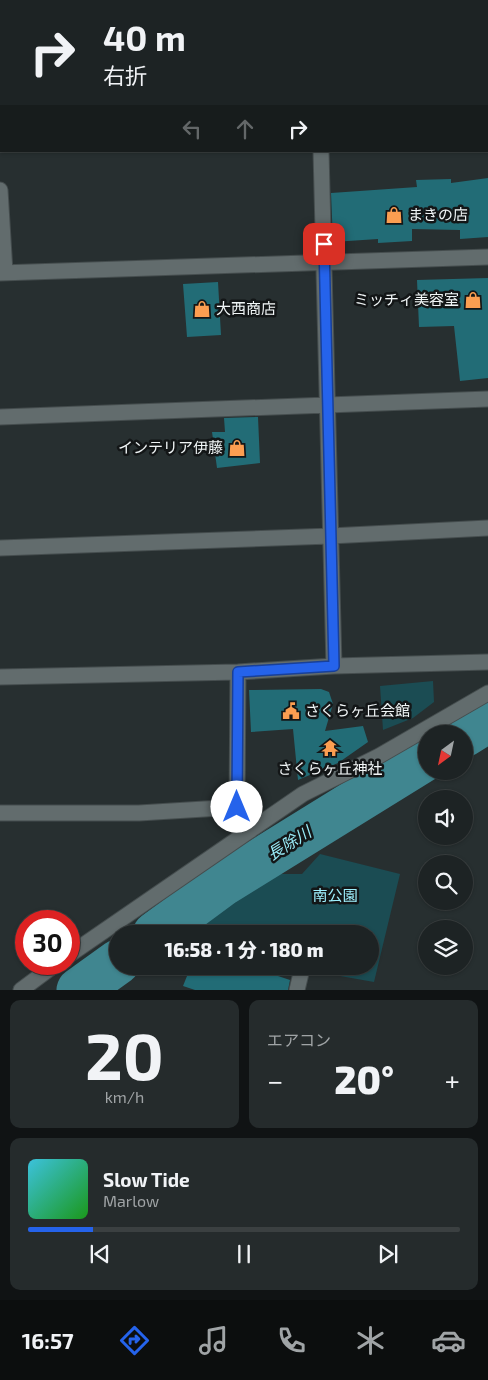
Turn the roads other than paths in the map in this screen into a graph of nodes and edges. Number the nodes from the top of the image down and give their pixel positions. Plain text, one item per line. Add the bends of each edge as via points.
1 (321, 152) edge
2 (0, 190) edge
3 (488, 257) edge
4 (324, 262) junction
5 (3, 273) edge
6 (488, 399) edge
7 (328, 405) junction
8 (0, 417) edge
9 (488, 528) edge
10 (330, 536) junction
11 (0, 548) edge
12 (488, 662) edge
13 (334, 666) junction
14 (238, 672) junction
15 (0, 677) edge
16 (488, 693) edge
17 (237, 807) junction
18 (0, 813) edge
19 (251, 830) junction
20 (80, 947) edge
21 (41, 975) edge
22 (301, 975) edge
23 (20, 990) edge
24 (297, 990) edge

1 - 4 street
2 - 5 street
3 - 4 street
4 - 5 street
4 - 7 street
6 - 7 street
7 - 8 street
7 - 10 street
9 - 10 street
10 - 11 street
10 - 13 street
12 - 13 street
13 - 14 street
14 - 15 street
14 - 17 street
16 - 19 street via 379,756 303,794
17 - 18 street via 139,813
17 - 19 street
19 - 20 street
21 - 23 street
22 - 24 street

